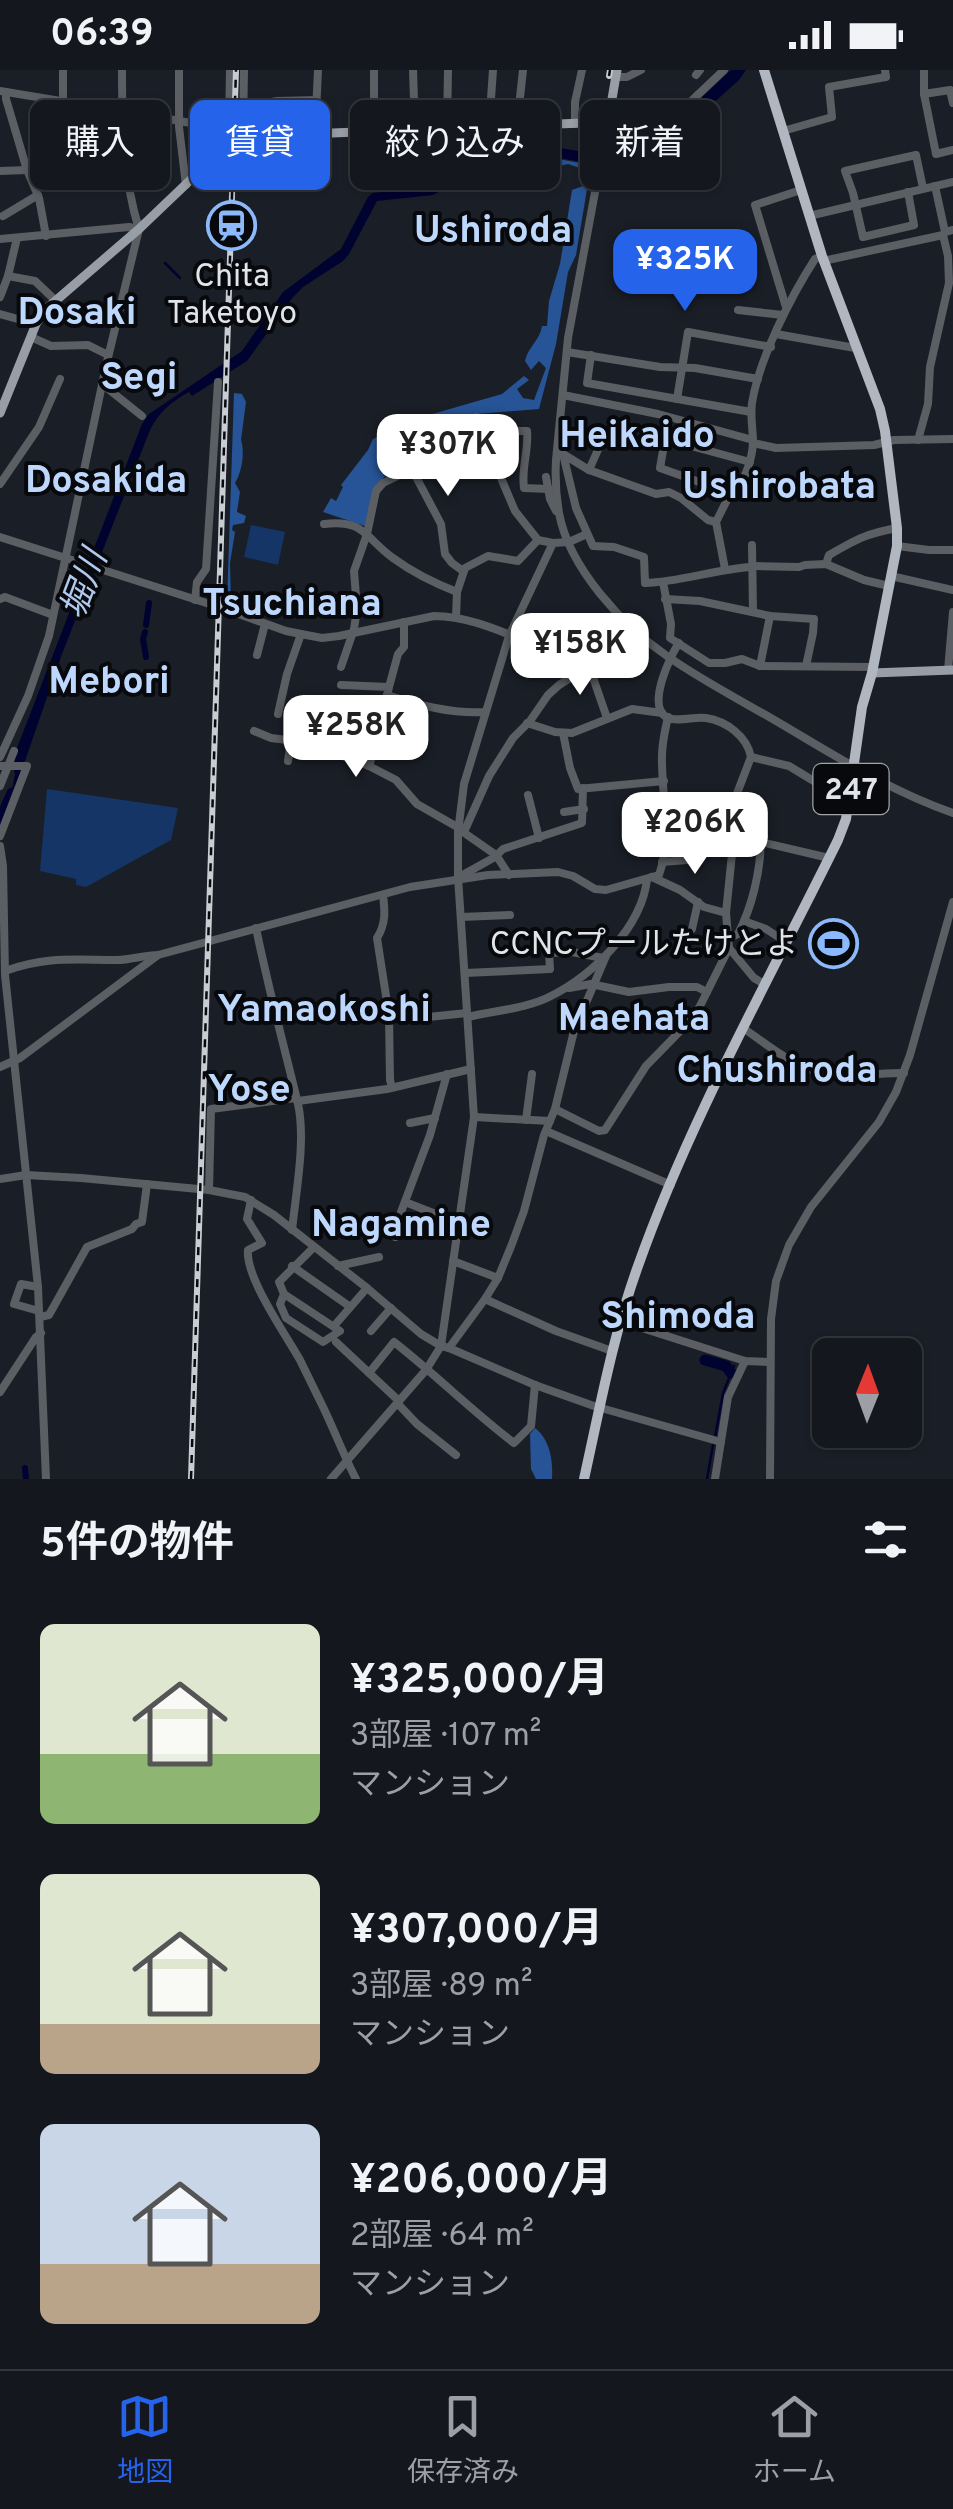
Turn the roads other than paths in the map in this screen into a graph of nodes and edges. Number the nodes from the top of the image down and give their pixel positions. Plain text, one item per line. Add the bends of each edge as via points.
1 (64, 70) edge
2 (122, 70) edge
3 (180, 70) edge
4 (230, 70) edge
5 (244, 70) edge
6 (318, 70) edge
7 (374, 70) edge
8 (413, 70) edge
9 (448, 70) edge
10 (493, 70) edge
11 (523, 70) edge
12 (582, 70) edge
13 (642, 70) edge
14 (724, 70) edge
15 (764, 70) edge
16 (885, 70) edge
17 (924, 70) edge
18 (616, 74) edge
19 (3, 92) edge
20 (924, 94) junction
21 (51, 100) edge
22 (63, 100) edge
23 (123, 100) edge
24 (227, 100) edge
25 (242, 100) edge
26 (316, 100) edge
27 (374, 100) edge
28 (414, 100) dead end
29 (446, 100) edge
30 (491, 100) edge
31 (520, 100) edge
32 (612, 100) edge
33 (692, 100) edge
34 (953, 103) edge
35 (170, 120) edge
36 (179, 121) junction
37 (190, 123) edge
38 (575, 124) junction
39 (580, 124) edge
40 (560, 125) edge
41 (783, 131) junction
42 (953, 150) edge
43 (27, 170) junction
44 (0, 171) edge
45 (190, 181) edge
46 (953, 182) edge
47 (186, 185) junction
48 (935, 186) junction
49 (924, 188) junction
50 (131, 190) edge
51 (596, 190) edge
52 (801, 190) junction
53 (908, 192) junction
54 (38, 195) junction
55 (855, 204) junction
56 (3, 216) dead end
57 (809, 216) junction
58 (139, 229) junction
59 (947, 232) edge
60 (46, 236) junction
61 (17, 238) junction
62 (0, 239) edge
63 (822, 258) junction
64 (8, 276) junction
65 (0, 297) edge
66 (55, 300) junction
67 (738, 310) dead end
68 (785, 312) junction
69 (0, 314) edge
70 (948, 315) edge
71 (36, 324) junction
72 (776, 334) junction
73 (31, 337) junction
74 (771, 347) junction
75 (855, 348) junction
76 (567, 352) junction
77 (108, 355) junction
78 (591, 356) junction
79 (682, 368) junction
80 (60, 379) dead end
81 (758, 379) junction
82 (218, 382) dead end
83 (102, 384) junction
84 (563, 395) junction
85 (677, 399) junction
86 (751, 412) junction
87 (0, 413) edge
88 (142, 416) dead end
89 (476, 418) dead end
90 (483, 435) junction
91 (953, 439) edge
92 (637, 440) dead end
93 (918, 440) junction
94 (753, 441) junction
95 (886, 442) junction
96 (492, 456) junction
97 (750, 462) junction
98 (589, 470) junction
99 (404, 473) junction
100 (416, 476) junction
101 (568, 478) junction
102 (549, 481) junction
103 (0, 484) edge
104 (736, 495) junction
105 (716, 522) junction
106 (324, 524) dead end
107 (898, 528) junction
108 (367, 534) junction
109 (587, 534) junction
110 (0, 537) edge
111 (538, 540) junction
112 (569, 542) junction
113 (553, 543) junction
114 (752, 545) dead end
115 (897, 546) junction
116 (953, 550) edge
117 (64, 557) junction
118 (826, 564) junction
119 (752, 566) junction
120 (724, 569) junction
121 (463, 571) junction
122 (890, 581) junction
123 (662, 582) junction
124 (953, 590) edge
125 (457, 592) junction
126 (0, 599) edge
127 (665, 599) junction
128 (195, 600) junction
129 (753, 612) junction
130 (953, 612) edge
131 (53, 615) junction
132 (770, 616) junction
133 (456, 617) junction
134 (404, 622) junction
135 (265, 624) junction
136 (352, 633) junction
137 (638, 633) junction
138 (301, 634) junction
139 (510, 636) junction
140 (679, 644) junction
141 (256, 655) dead end
142 (669, 658) junction
143 (589, 664) junction
144 (760, 666) junction
145 (806, 666) junction
146 (341, 667) dead end
147 (872, 670) junction
148 (951, 670) edge
149 (341, 685) dead end
150 (388, 691) junction
151 (484, 712) junction
152 (278, 714) dead end
153 (665, 715) junction
154 (607, 718) junction
155 (528, 724) junction
156 (254, 731) dead end
157 (563, 733) junction
158 (291, 740) junction
159 (14, 751) dead end
160 (0, 756) edge
161 (751, 757) junction
162 (288, 761) dead end
163 (4, 766) edge
164 (369, 766) junction
165 (853, 768) junction
166 (664, 781) junction
167 (852, 783) junction
168 (0, 786) edge
169 (583, 788) junction
170 (528, 796) dead end
171 (732, 806) junction
172 (584, 808) junction
173 (666, 808) junction
174 (564, 812) dead end
175 (953, 812) edge
176 (460, 831) junction
177 (0, 836) edge
178 (539, 838) junction
179 (762, 842) junction
180 (734, 843) junction
181 (0, 846) edge
182 (496, 855) junction
183 (829, 858) junction
184 (662, 862) junction
185 (509, 875) junction
186 (650, 878) junction
187 (458, 879) junction
188 (383, 894) junction
189 (698, 902) junction
190 (953, 902) edge
191 (726, 913) junction
192 (461, 917) junction
193 (505, 917) dead end
194 (744, 921) junction
195 (256, 928) junction
196 (692, 929) dead end
197 (786, 942) junction
198 (729, 944) junction
199 (158, 955) junction
200 (605, 957) junction
201 (465, 973) junction
202 (3, 975) edge
203 (764, 984) junction
204 (593, 985) junction
205 (564, 988) junction
206 (707, 992) junction
207 (389, 1014) junction
208 (468, 1015) junction
209 (342, 1019) dead end
210 (409, 1019) dead end
211 (743, 1028) junction
212 (13, 1062) junction
213 (0, 1067) edge
214 (471, 1069) junction
215 (904, 1072) junction
216 (447, 1074) junction
217 (532, 1074) dead end
218 (392, 1087) junction
219 (296, 1100) junction
220 (555, 1109) junction
221 (474, 1117) junction
222 (436, 1118) junction
223 (526, 1120) junction
224 (550, 1121) junction
225 (410, 1123) dead end
226 (546, 1131) junction
227 (26, 1175) junction
228 (0, 1180) edge
229 (147, 1184) junction
230 (671, 1185) junction
231 (209, 1190) junction
232 (252, 1200) junction
233 (405, 1202) junction
234 (398, 1220) junction
235 (459, 1222) junction
236 (352, 1226) dead end
237 (292, 1230) junction
238 (395, 1237) dead end
239 (314, 1246) junction
240 (379, 1256) dead end
241 (453, 1260) junction
242 (292, 1266) junction
243 (338, 1266) junction
244 (498, 1278) junction
245 (38, 1287) junction
246 (366, 1288) junction
247 (284, 1294) junction
248 (486, 1299) junction
249 (349, 1306) junction
250 (390, 1308) junction
251 (39, 1314) junction
252 (620, 1321) junction
253 (334, 1326) junction
254 (371, 1331) dead end
255 (41, 1333) junction
256 (336, 1342) dead end
257 (445, 1347) junction
258 (612, 1351) junction
259 (744, 1361) junction
260 (770, 1362) junction
261 (426, 1370) junction
262 (369, 1373) junction
263 (535, 1386) junction
264 (0, 1392) edge
265 (399, 1401) junction
266 (600, 1407) junction
267 (717, 1442) junction
268 (456, 1456) dead end
269 (346, 1460) junction
270 (46, 1479) edge
271 (330, 1479) edge
272 (356, 1479) edge
273 (584, 1479) edge
274 (714, 1479) edge
275 (770, 1479) edge

1 - 22 street
2 - 23 street
3 - 36 street
4 - 24 street
5 - 25 street
6 - 26 street
7 - 27 street
8 - 28 street
9 - 29 street
10 - 30 street
11 - 31 street
12 - 38 street
13 - 18 street
14 - 33 street
15 - 41 highway, 247
16 - 41 street via 886,76 829,87 832,117
17 - 20 street
18 - 32 main road
19 - 21 street
19 - 43 street
20 - 34 street via 950,90
20 - 42 street via 936,154
35 - 36 street
36 - 37 street
36 - 47 street
38 - 39 main road
38 - 40 main road
41 - 52 highway, 247
43 - 44 street
43 - 54 street
45 - 47 main road
46 - 48 street
47 - 58 main road
48 - 49 street
48 - 59 street
49 - 53 street
49 - 55 street via 916,155 845,171
50 - 58 street
51 - 76 street
52 - 57 highway, 247
52 - 68 street via 755,205
53 - 55 street
53 - 55 street via 914,225 862,238
54 - 56 street
54 - 60 street
55 - 57 street
57 - 63 highway, 247
58 - 60 street
58 - 66 main road
58 - 77 street
59 - 63 street
59 - 70 street
60 - 61 street
61 - 62 street
61 - 64 street
63 - 68 street via 815,259
63 - 75 highway, 247
64 - 65 street
64 - 66 street via 35,280
66 - 71 main road
67 - 68 street
68 - 72 street
69 - 71 street
70 - 93 street via 930,367
71 - 73 main road
72 - 74 street
72 - 75 street
73 - 77 street via 51,346 88,345
73 - 87 main road
74 - 79 street via 688,332
74 - 81 street
75 - 95 highway, 247
76 - 78 street
76 - 84 street
77 - 83 street
78 - 79 street
78 - 85 street via 586,383
79 - 81 street
79 - 85 street
80 - 103 street via 39,427
81 - 86 street
82 - 128 street via 206,568
83 - 88 street
83 - 117 street
84 - 94 street
84 - 102 street
85 - 86 street
86 - 94 street
89 - 90 street
90 - 96 street
90 - 99 street via 465,434 412,457
90 - 102 street via 527,430 524,488
91 - 93 street
92 - 98 street via 606,434
93 - 95 street
94 - 95 street via 776,448
94 - 97 street
95 - 107 highway, 247
96 - 100 street
96 - 111 street via 515,511
97 - 104 street
97 - 104 street via 664,439 660,468
98 - 101 street via 563,454
98 - 105 street via 656,494 669,492
99 - 100 street
99 - 108 street via 376,491
100 - 121 street via 441,524 446,554
101 - 102 street
101 - 109 street
102 - 112 street
104 - 105 street
105 - 120 street
106 - 108 street via 343,522
107 - 115 highway, 247
107 - 118 street via 851,541 828,554
108 - 125 street via 395,560
108 - 136 street via 354,570
109 - 112 street
109 - 123 street via 593,546 644,557 645,583
110 - 117 street
111 - 113 street
111 - 121 street via 518,561 488,556
112 - 113 street
112 - 137 street via 596,587
113 - 139 street
114 - 119 street
115 - 116 street
115 - 122 highway, 247
117 - 128 street
117 - 131 street
118 - 119 street
118 - 122 street via 864,580
119 - 120 street
119 - 129 street
120 - 123 street
121 - 125 street
122 - 124 street
122 - 147 highway, 247
123 - 127 street
125 - 133 street
126 - 131 street
127 - 129 street
127 - 140 street via 670,638
128 - 135 street
129 - 132 street
130 - 148 street
131 - 160 street via 28,696
132 - 144 street
132 - 145 street via 814,619
133 - 134 street
133 - 139 street
134 - 136 street
134 - 150 street via 404,647
135 - 138 street
135 - 141 street
136 - 138 street
136 - 146 street
137 - 142 street
137 - 143 street
138 - 152 street
139 - 143 street
139 - 151 street
140 - 142 street
140 - 144 street via 709,663 742,659
142 - 153 street via 660,693
142 - 165 street
143 - 154 street
143 - 155 street via 559,685
144 - 145 street
145 - 147 street
147 - 148 main road
147 - 165 highway, 247
149 - 150 street
150 - 151 street via 452,712
150 - 164 street
151 - 176 street via 468,766
153 - 154 street via 632,710
153 - 161 street via 728,727 744,738
153 - 166 street
154 - 157 street
155 - 157 street
155 - 176 street via 500,757
156 - 158 street
157 - 169 street via 570,768
158 - 162 street
158 - 164 street
159 - 163 street
161 - 167 street via 790,766 817,784
161 - 171 street
163 - 168 street
163 - 177 street via 27,766
164 - 176 street
165 - 167 highway, 247
165 - 175 street
166 - 169 street
166 - 173 street
167 - 183 highway, 247
169 - 172 street
170 - 178 street
171 - 173 street
171 - 180 street
172 - 174 street
172 - 178 street via 582,823
173 - 184 street
176 - 182 street
176 - 187 street
178 - 182 street
179 - 180 street
179 - 183 street
179 - 194 street
180 - 184 street
180 - 191 street
181 - 202 street
182 - 185 street
182 - 187 street
183 - 197 highway, 247
184 - 186 street
185 - 186 street via 563,872 600,890
185 - 187 street
186 - 189 street
186 - 200 street via 628,928
187 - 188 street
187 - 192 street
188 - 195 street
188 - 207 street via 385,921 377,938
189 - 191 street
189 - 196 street
190 - 215 street
191 - 198 street
192 - 193 street
192 - 201 street
194 - 197 street
194 - 198 street
195 - 199 street
195 - 219 street
197 - 203 highway, 247
198 - 203 street
198 - 206 street
199 - 202 street via 31,962
199 - 212 street
200 - 201 street via 549,953 550,968
200 - 204 street
200 - 205 street
201 - 208 street
202 - 212 street
203 - 211 highway, 247
204 - 205 street
204 - 206 street
204 - 220 street
205 - 208 street
206 - 220 street via 690,1021 646,1066 606,1130
207 - 209 street
207 - 218 street
208 - 210 street
208 - 214 street
211 - 215 street via 816,1072
211 - 230 highway, 247
212 - 213 street
212 - 227 street
214 - 216 street
214 - 221 street
215 - 260 street via 879,1122 789,1245 776,1280
216 - 218 street
216 - 222 street
217 - 223 street
218 - 219 street
219 - 231 street via 211,1109
219 - 237 street via 300,1144
220 - 224 street
221 - 223 street
221 - 235 street
222 - 225 street
222 - 233 street
223 - 224 street
224 - 226 street
226 - 230 street
226 - 244 street
227 - 228 street
227 - 229 street
227 - 245 street
229 - 231 street
229 - 251 street via 142,1222 87,1247 49,1315
230 - 252 highway, 247
231 - 232 street
232 - 237 street
232 - 269 street via 246,1219 262,1243 247,1258
233 - 234 street
233 - 235 street
234 - 236 street
234 - 238 street
235 - 241 street
237 - 239 street
239 - 242 street
239 - 243 street
240 - 243 street
241 - 244 street
241 - 257 street
242 - 247 street via 279,1282
242 - 249 street
243 - 246 street
244 - 248 street
245 - 251 street
245 - 251 street via 21,1284 14,1304
246 - 249 street
246 - 250 street
247 - 253 street
247 - 253 street via 286,1318 323,1342 340,1330
248 - 257 street
248 - 258 street
249 - 253 street
250 - 254 street
250 - 257 street
251 - 255 street
252 - 258 highway, 247
252 - 259 street
255 - 264 street
255 - 270 street
256 - 262 street
257 - 261 street
257 - 263 street
258 - 266 highway, 247
259 - 260 street
259 - 267 street
260 - 275 street
261 - 262 street via 394,1342
261 - 263 street via 514,1442 530,1426
261 - 265 street
262 - 265 street
263 - 266 street
265 - 268 street
265 - 269 street
266 - 267 street
266 - 273 highway, 247
267 - 274 street
269 - 271 street
269 - 272 street

